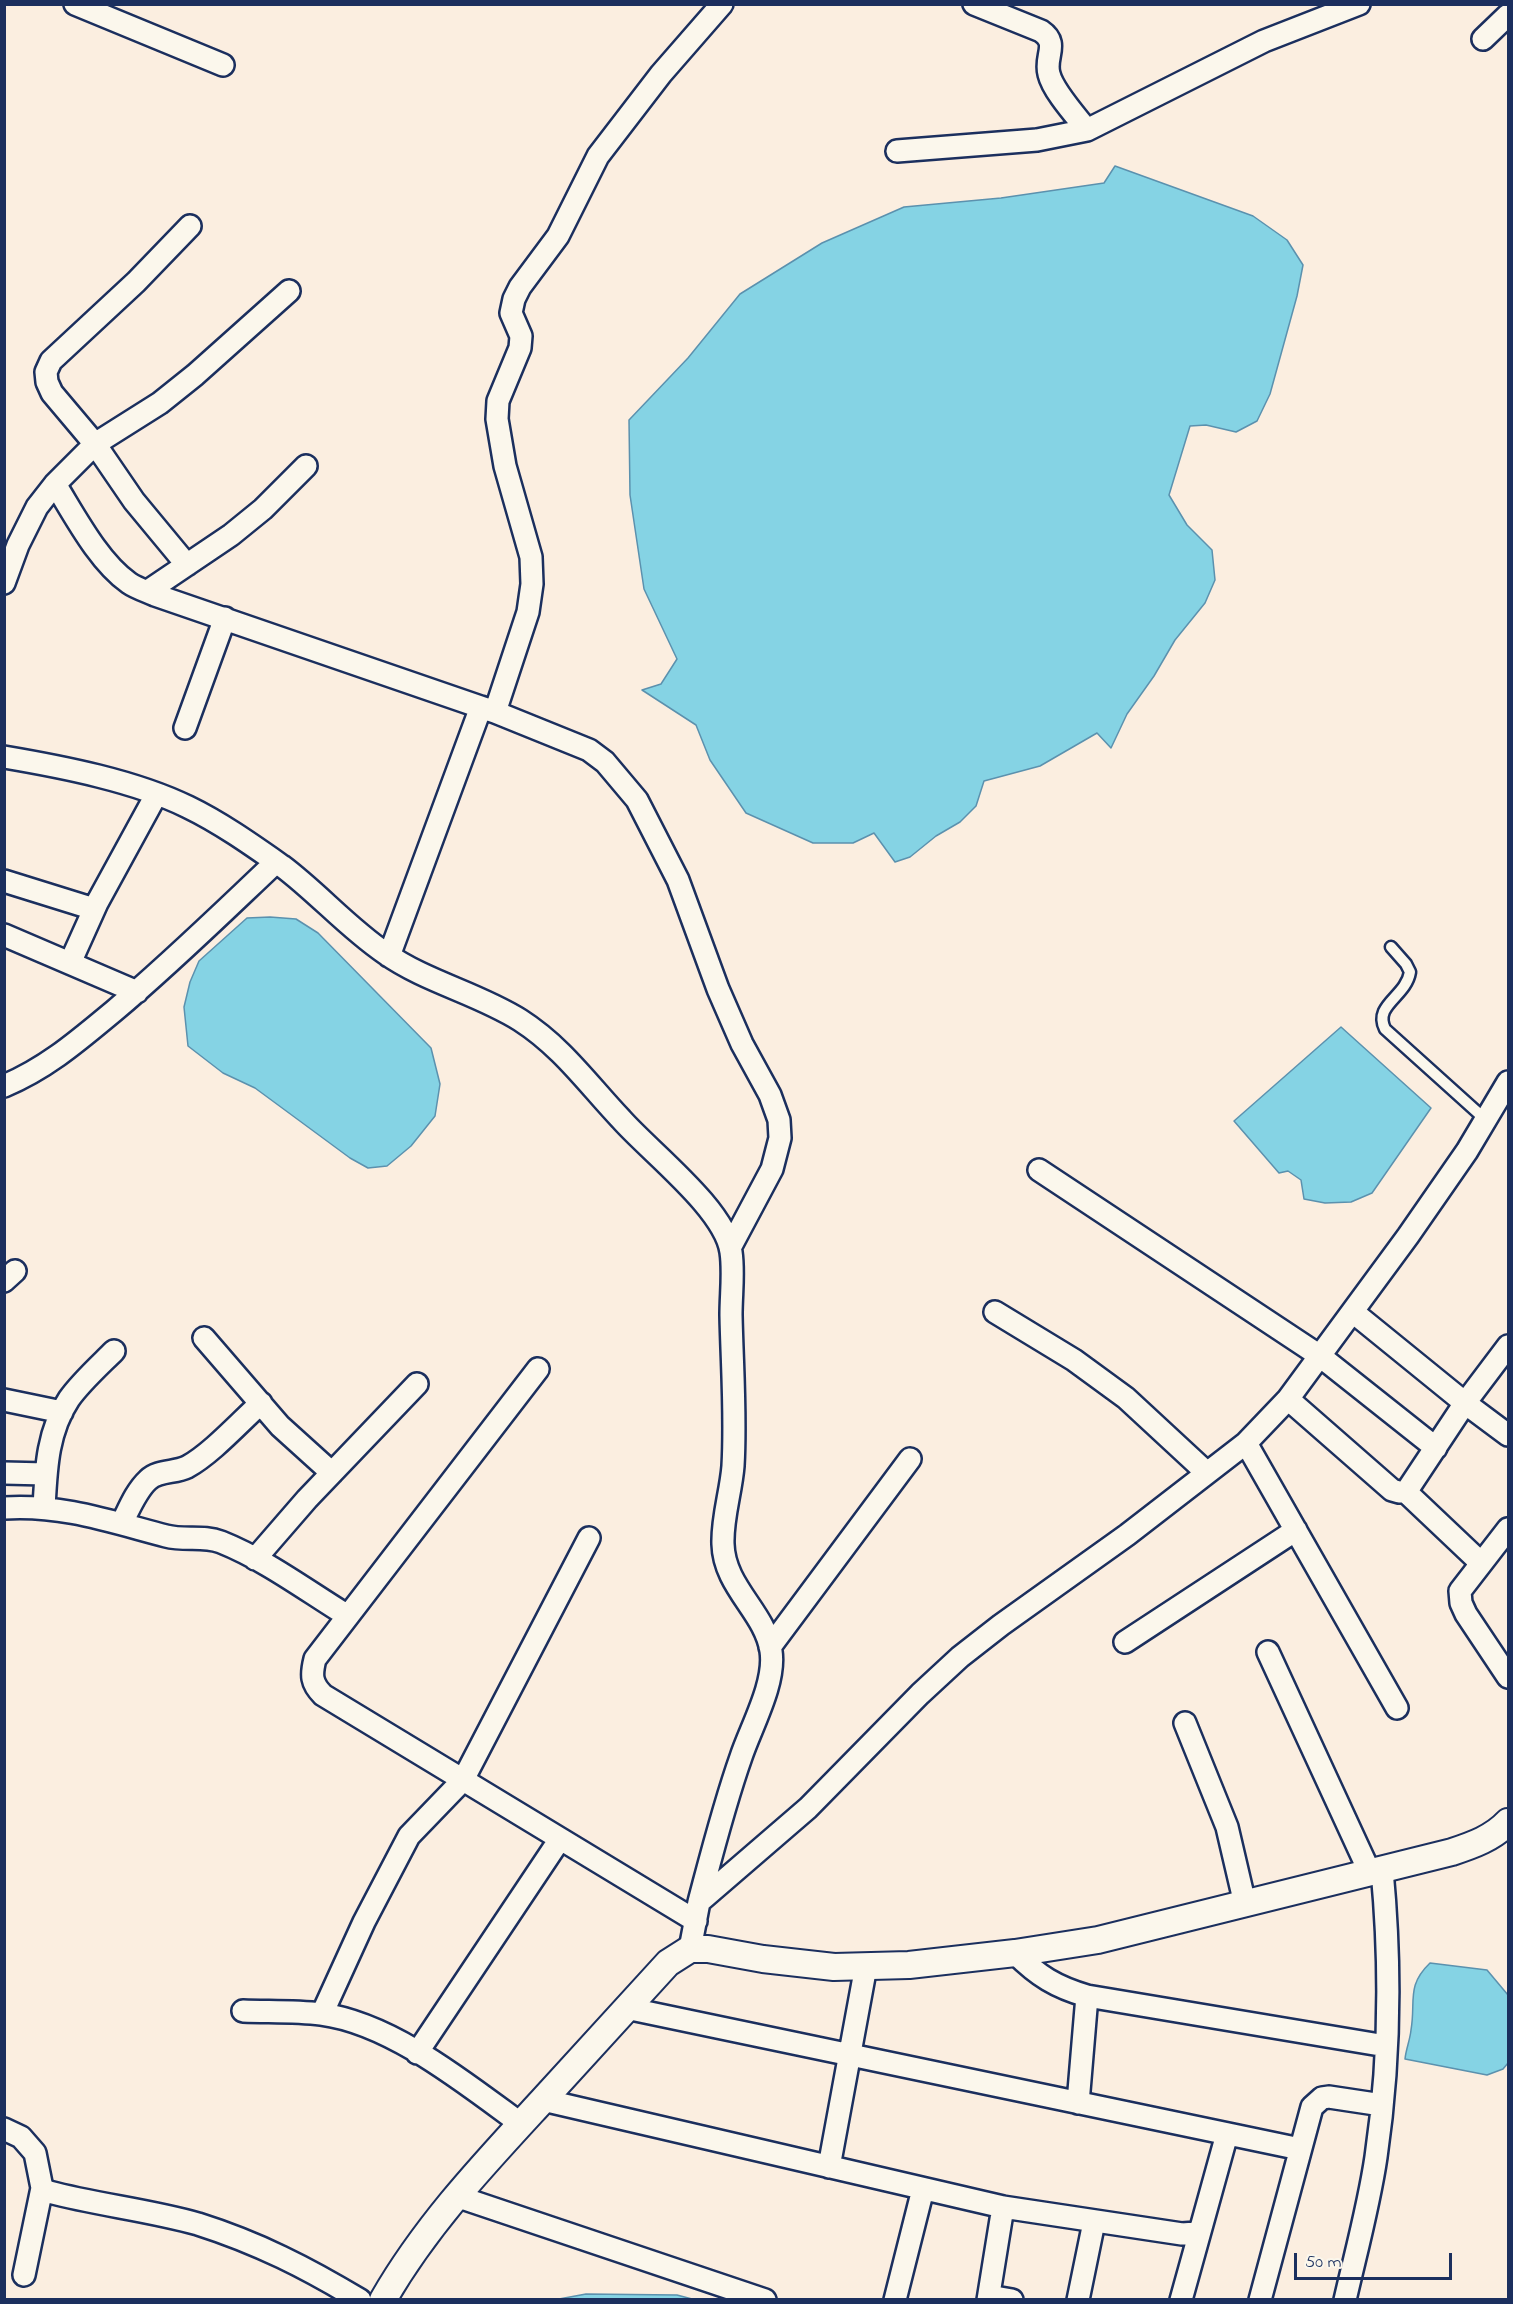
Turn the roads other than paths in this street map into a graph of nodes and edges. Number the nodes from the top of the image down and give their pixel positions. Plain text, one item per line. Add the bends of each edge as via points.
1 (75, 4) edge
2 (722, 4) edge
3 (974, 4) edge
4 (1359, 4) edge
5 (1509, 15) edge
6 (1483, 39) dead end
7 (223, 65) dead end
8 (1087, 130) junction
9 (897, 151) dead end
10 (190, 226) dead end
11 (290, 291) dead end
12 (95, 444) junction
13 (306, 466) dead end
14 (55, 484) junction
15 (187, 565) junction
16 (4, 583) edge
17 (148, 591) junction
18 (225, 618) junction
19 (488, 710) junction
20 (185, 728) dead end
21 (4, 757) edge
22 (156, 795) junction
23 (276, 862) junction
24 (4, 881) edge
25 (94, 909) junction
26 (4, 935) edge
27 (1391, 947) dead end
28 (389, 956) junction
29 (70, 963) junction
30 (137, 992) junction
31 (1509, 1082) edge
32 (4, 1086) edge
33 (1486, 1120) junction
34 (1039, 1170) dead end
35 (731, 1246) junction
36 (995, 1312) dead end
37 (1353, 1312) junction
38 (204, 1338) dead end
39 (1509, 1346) edge
40 (114, 1351) dead end
41 (1320, 1356) junction
42 (538, 1370) dead end
43 (417, 1384) dead end
44 (1288, 1399) junction
45 (4, 1400) edge
46 (261, 1403) junction
47 (1465, 1403) junction
48 (62, 1413) junction
49 (1509, 1435) edge
50 (1246, 1443) junction
51 (1436, 1448) junction
52 (910, 1459) dead end
53 (4, 1473) edge
54 (46, 1473) junction
55 (332, 1473) junction
56 (1207, 1473) junction
57 (1406, 1492) junction
58 (4, 1508) edge
59 (44, 1508) junction
60 (122, 1523) junction
61 (1509, 1529) edge
62 (1296, 1530) junction
63 (589, 1538) dead end
64 (255, 1559) junction
65 (1481, 1563) junction
66 (348, 1616) junction
67 (1125, 1642) dead end
68 (770, 1647) junction
69 (1268, 1652) dead end
70 (1509, 1677) edge
71 (1397, 1708) dead end
72 (1185, 1723) dead end
73 (463, 1780) junction
74 (1507, 1826) edge
75 (560, 1839) junction
76 (1376, 1871) junction
77 (1245, 1904) junction
78 (698, 1911) junction
79 (690, 1949) junction
80 (1015, 1953) junction
81 (866, 1966) junction
82 (1088, 1996) junction
83 (626, 2008) junction
84 (243, 2011) dead end
85 (322, 2014) junction
86 (1386, 2046) junction
87 (417, 2053) junction
88 (849, 2055) junction
89 (543, 2100) junction
90 (1078, 2103) junction
91 (1382, 2104) junction
92 (521, 2124) junction
93 (4, 2129) edge
94 (1227, 2134) junction
95 (1300, 2149) junction
96 (829, 2167) junction
97 (42, 2188) junction
98 (923, 2189) junction
99 (456, 2196) junction
100 (1004, 2207) junction
101 (1094, 2222) junction
102 (1202, 2228) junction
103 (24, 2275) dead end
104 (988, 2298) edge
105 (360, 2300) edge
106 (382, 2300) edge
107 (765, 2300) edge
108 (895, 2300) edge
109 (1012, 2300) edge
110 (1078, 2300) edge
111 (1181, 2300) edge
112 (1260, 2300) edge
113 (1345, 2300) edge

1 - 7 street
2 - 19 street via 660,74 598,156 558,236 514,299 511,313 521,336 520,348 498,401 497,419 505,466 531,557 532,584 528,612
3 - 8 street via 1049,36 1049,77
4 - 8 street via 1264,41
5 - 6 street
8 - 9 street via 1037,140
10 - 12 street via 51,361 46,372 52,393
11 - 12 street via 160,403
12 - 14 street
12 - 15 street via 134,501
13 - 15 street via 263,509
14 - 16 street via 37,507
14 - 17 street via 117,572
15 - 17 street
17 - 18 street
18 - 19 street
18 - 20 street
19 - 28 street
19 - 35 street via 589,750 605,762 637,800 678,880 718,989 779,1120 780,1138 772,1169
21 - 22 street
22 - 23 street via 211,820
22 - 25 street
23 - 28 street
23 - 30 street
24 - 25 street
25 - 29 street
26 - 29 street
27 - 33 lane via 1410,972 1406,987 1382,1015 1385,1029
28 - 35 street via 516,1017 547,1038 705,1204
29 - 30 street
30 - 32 street via 65,1052 29,1076
31 - 33 street
33 - 37 street
34 - 41 street
35 - 68 street via 734,1428 723,1545 727,1568 764,1629
36 - 56 street via 1074,1360 1126,1398
37 - 41 street
37 - 47 street
38 - 46 street
39 - 47 street
40 - 48 street via 70,1398
41 - 44 street
41 - 51 street
42 - 66 street
43 - 55 street
44 - 50 street
44 - 57 street via 1392,1490
45 - 48 street
46 - 55 street via 280,1426
46 - 60 street via 195,1461 148,1479
47 - 49 street
47 - 51 street
48 - 54 street via 52,1434
50 - 56 street
50 - 62 street
51 - 57 street
52 - 68 street
53 - 54 street
54 - 59 street
55 - 64 street
56 - 78 street via 960,1657
57 - 65 street
58 - 59 street
59 - 60 street
60 - 64 street via 168,1537 210,1538
61 - 65 street
62 - 67 street
62 - 71 street
63 - 73 street
64 - 66 street
65 - 70 street via 1460,1591 1461,1603
66 - 73 street via 315,1659 311,1674 314,1685 323,1695
68 - 78 street via 769,1680 726,1804
69 - 76 street
72 - 77 street via 1227,1827
73 - 75 street
73 - 85 street via 409,1836
74 - 76 street via 1480,1843
75 - 78 street
75 - 87 street
76 - 77 street
76 - 86 street via 1389,1965
77 - 80 street via 1098,1940
78 - 79 street
79 - 81 street via 834,1967
79 - 83 street via 668,1963
80 - 81 street
80 - 82 street via 1050,1982
81 - 88 street
82 - 86 street
82 - 90 street
83 - 88 street
83 - 89 street
84 - 85 street
85 - 87 street via 365,2026
86 - 91 street
87 - 92 street
88 - 90 street
88 - 96 street
89 - 92 street
89 - 96 street
90 - 94 street
91 - 95 street via 1322,2098 1312,2107
91 - 113 street via 1376,2158
92 - 99 street
93 - 97 street via 21,2138 35,2153
94 - 95 street
94 - 102 street
95 - 112 street
96 - 98 street
97 - 103 street
97 - 105 street via 196,2224 249,2242 303,2266
98 - 100 street
98 - 108 street
99 - 106 street via 401,2268
99 - 107 street
100 - 101 street
100 - 104 street
101 - 102 street via 1182,2234 1196,2233
101 - 110 street
102 - 111 street
104 - 109 street

